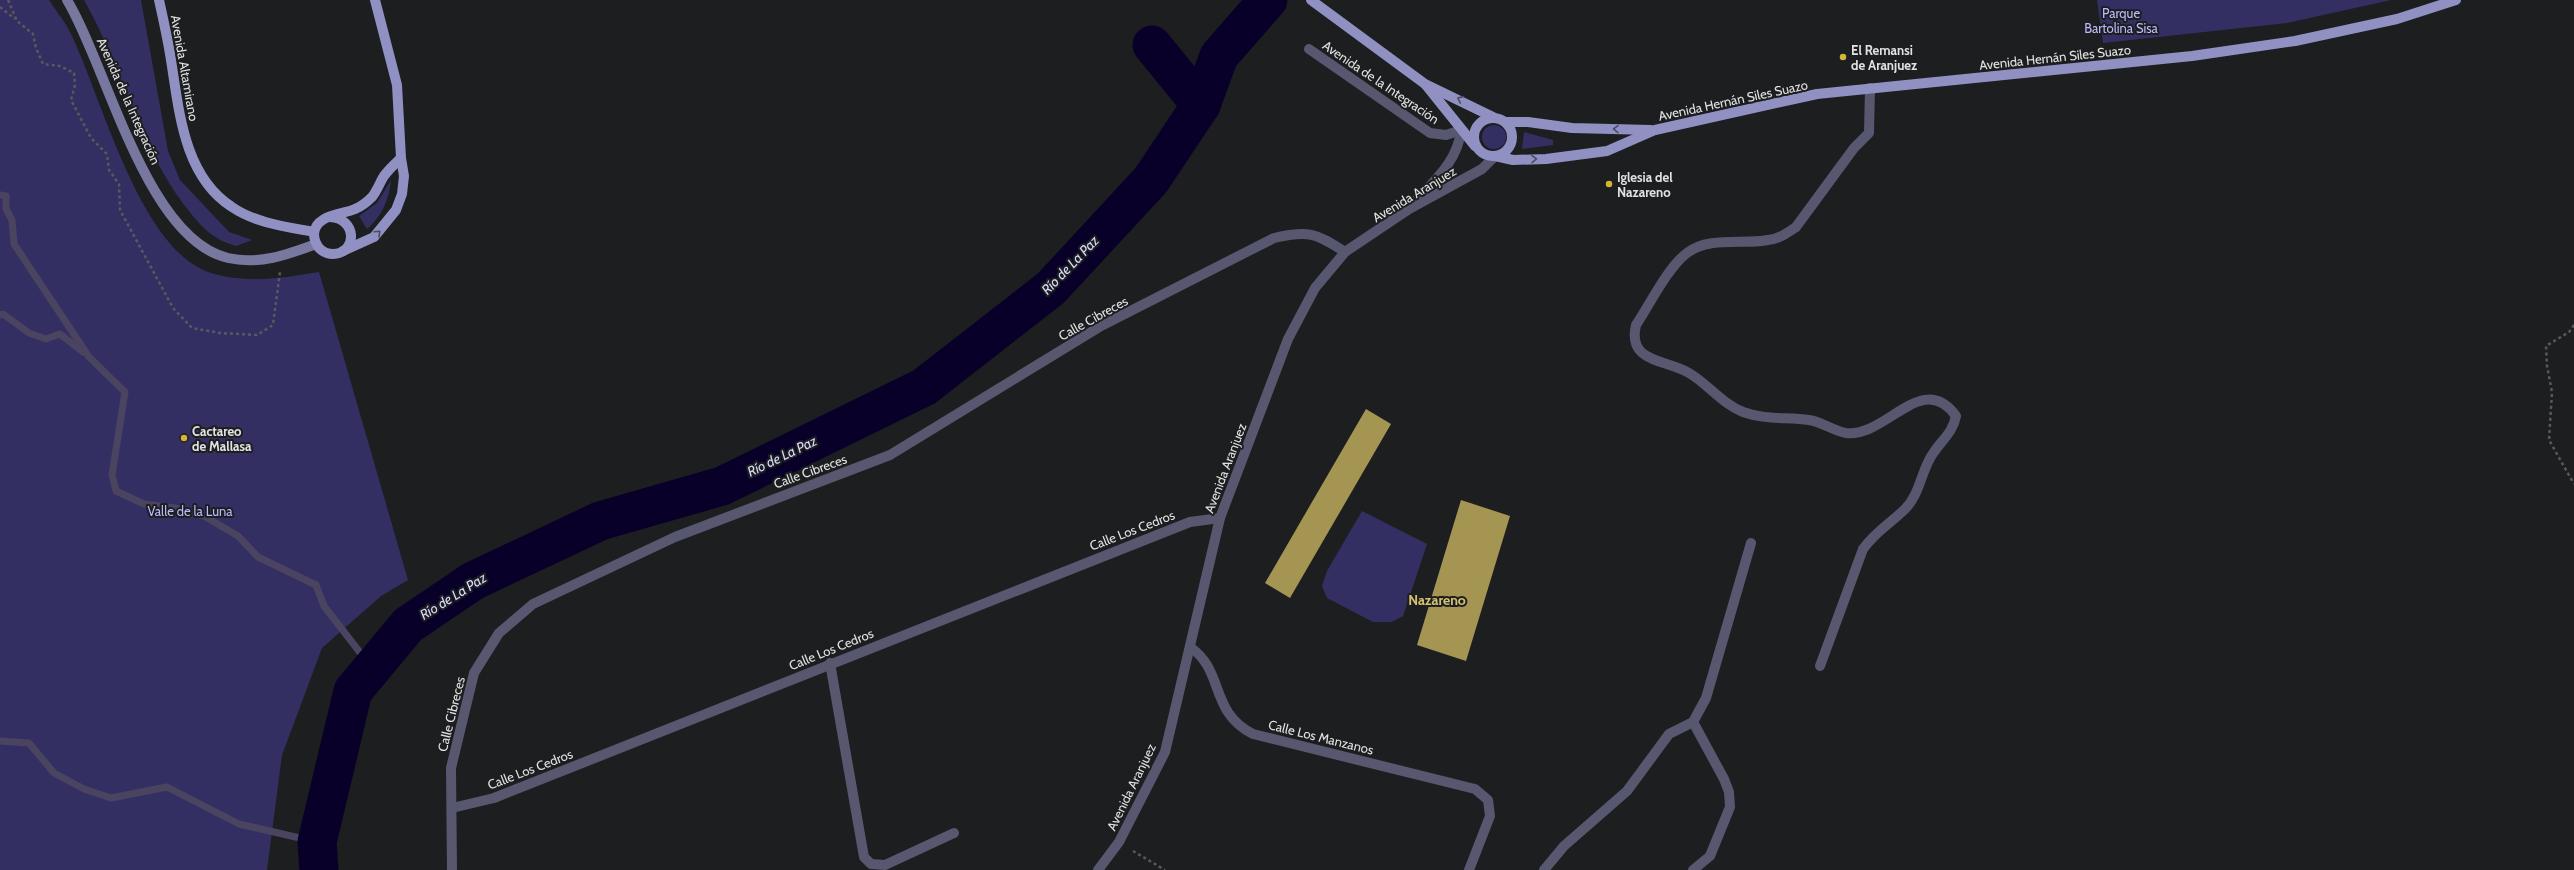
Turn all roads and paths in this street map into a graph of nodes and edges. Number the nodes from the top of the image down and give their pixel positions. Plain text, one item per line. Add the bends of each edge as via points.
1 (67, 0) edge
2 (159, 0) edge
3 (375, 0) edge
4 (1310, 0) edge
5 (2456, 0) edge
6 (0, 7) edge
7 (17, 21) dead end
8 (1309, 50) dead end
9 (1425, 84) junction
10 (1870, 88) junction
11 (1493, 117) junction
12 (1506, 122) junction
13 (1461, 130) junction
14 (1655, 130) junction
15 (1479, 149) junction
16 (1495, 156) junction
17 (401, 158) junction
18 (1409, 209) junction
19 (330, 216) junction
20 (314, 232) junction
21 (316, 244) junction
22 (344, 251) junction
23 (1345, 252) junction
24 (2574, 325) edge
25 (2574, 484) edge
26 (1220, 518) junction
27 (1751, 543) dead end
28 (1190, 647) junction
29 (830, 663) junction
30 (1820, 666) dead end
31 (1693, 722) junction
32 (452, 808) junction
33 (954, 833) dead end
34 (1119, 842) junction
35 (452, 870) edge
36 (1098, 870) edge
37 (1165, 870) edge
38 (1469, 870) edge
39 (1544, 870) edge
40 (1693, 870) edge

1 - 21 main road, Avenida de la Integración via 81,23 132,146 165,207 187,235 208,250 228,258 281,258
2 - 20 main road, Avenida Altamirano via 181,124 196,165 215,194 233,208 254,217
3 - 17 main road via 397,85
4 - 9 main road, Avenida de la Integración
5 - 10 main road, Avenida Hernán Siles Suazo via 2398,19 2295,41 2192,56
6 - 7 path
8 - 13 street, Avenida de la Integración via 1430,133 1446,135
11 -> 9 main road, Avenida de la Integración
9 - 13 main road, Avenida de la Integración
10 - 14 main road, Avenida Hernán Siles Suazo via 1817,94
10 - 30 street via 1869,133 1854,148 1796,227 1783,236 1768,241 1716,244 1688,252 1677,263 1636,325 1633,337 1636,348 1646,356 1689,373 1724,401 1743,412 1775,419 1810,420 1846,433 1864,431 1915,402 1932,399 1948,404 1956,416 1953,429 1934,452 1924,470 1917,492 1906,508 1874,534 1863,548
11 - 12 main road
11 - 15 main road via 1482,121 1475,131 1474,138
14 -> 12 main road, Avenida Hernán Siles Suazo via 1572,128
12 - 16 main road via 1510,127 1512,140 1506,151
13 - 15 main road, Avenida de la Integración
13 - 18 street via 1460,142 1451,160
16 -> 14 main road, Avenida Hernán Siles Suazo via 1513,160 1546,159 1607,150
15 - 16 main road via 1489,156
16 - 18 street, Avenida Aranjuez via 1482,169
17 - 19 main road via 385,175 372,196 355,209
22 -> 17 main road via 374,237 396,210 402,194 404,176
18 - 23 street, Avenida Aranjuez
19 - 20 main road via 319,222
19 - 22 main road via 342,219 350,228 351,240
20 - 21 main road
21 - 22 main road via 326,253
23 - 26 street, Avenida Aranjuez via 1315,288 1288,339
23 - 32 street, Calle Cibreces via 1321,237 1299,232 1274,238 1101,326 890,455 676,537 533,604 499,634 474,673 451,768
24 - 25 path via 2569,332 2546,346 2552,392 2549,440
26 - 28 street, Avenida Aranjuez
26 - 29 street, Calle Los Cedros via 1190,522
27 - 31 street via 1706,698
28 - 34 street, Avenida Aranjuez via 1165,752
28 - 38 street, Calle Los Manzanos via 1208,665 1226,712 1238,726 1253,734 1475,789 1488,800 1490,816
29 - 32 street, Calle Los Cedros via 494,798
29 - 33 street via 864,858 871,864 886,865
31 - 39 street via 1669,734 1627,791 1564,846
31 - 40 street via 1724,779 1729,792 1730,807 1710,856
32 - 35 street, Calle Cibreces
34 - 36 street, Avenida Aranjuez
34 - 37 path

